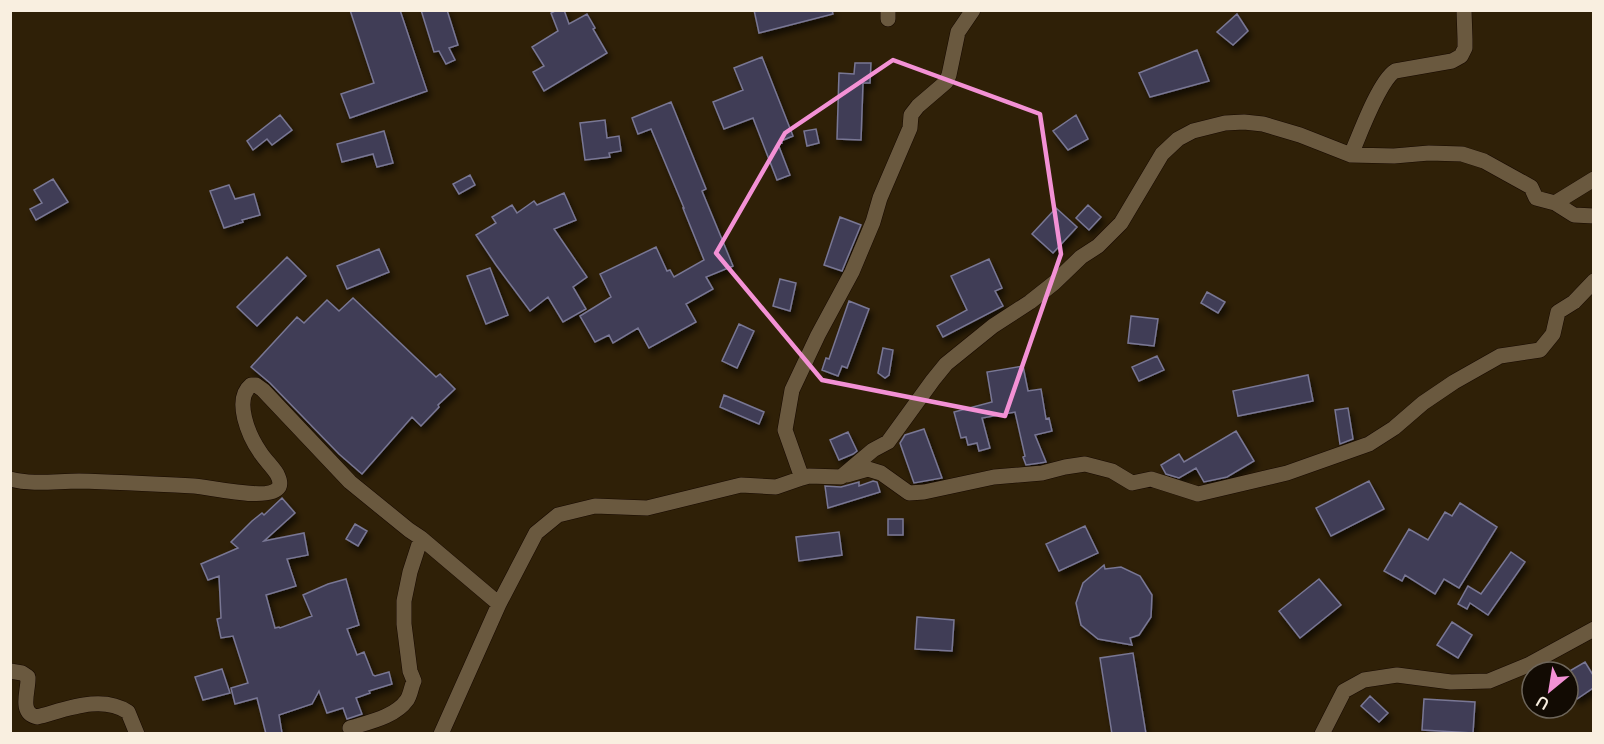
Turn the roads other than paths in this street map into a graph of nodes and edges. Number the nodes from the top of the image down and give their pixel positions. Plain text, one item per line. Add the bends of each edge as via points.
1 (974, 10) edge
2 (1464, 10) edge
3 (1351, 155) junction
4 (1593, 179) edge
5 (1555, 203) junction
6 (1593, 216) edge
7 (1593, 281) edge
8 (841, 477) junction
9 (802, 478) junction
10 (10, 479) edge
11 (421, 538) junction
12 (500, 603) junction
13 (1593, 629) edge
14 (10, 671) edge
15 (350, 728) dead end
16 (137, 734) edge
17 (441, 734) edge
18 (1322, 734) edge

1 - 9 street via 958,32 946,82 911,114 910,128 852,272 792,390 785,430
2 - 3 street via 1465,48 1461,56 1389,75
3 - 5 street via 1462,154 1531,186 1536,198
3 - 8 street via 1300,135 1244,122 1225,123 1178,138 1162,154 1121,223 1046,290 946,364 888,442
4 - 5 street
5 - 6 street via 1574,215
7 - 8 street via 1574,302 1558,312 1553,334 1540,350 1500,356 1454,382 1369,444 1287,473 1197,494 1151,479 1132,483 1112,471 1085,464 909,493 881,473 868,469
8 - 9 street
9 - 12 street via 776,487 741,485 647,508 595,506 558,515 537,533
10 - 11 street via 170,484 253,494 275,491 280,486 278,475 253,442 243,410 244,393 256,385 350,482
11 - 12 street
11 - 15 street via 404,601 414,681 411,693 396,711
12 - 17 street
13 - 18 street via 1528,665 1489,681 1451,682 1397,675 1364,680 1344,691
14 - 16 street via 28,677 26,706 31,716 87,704 114,705 128,712

